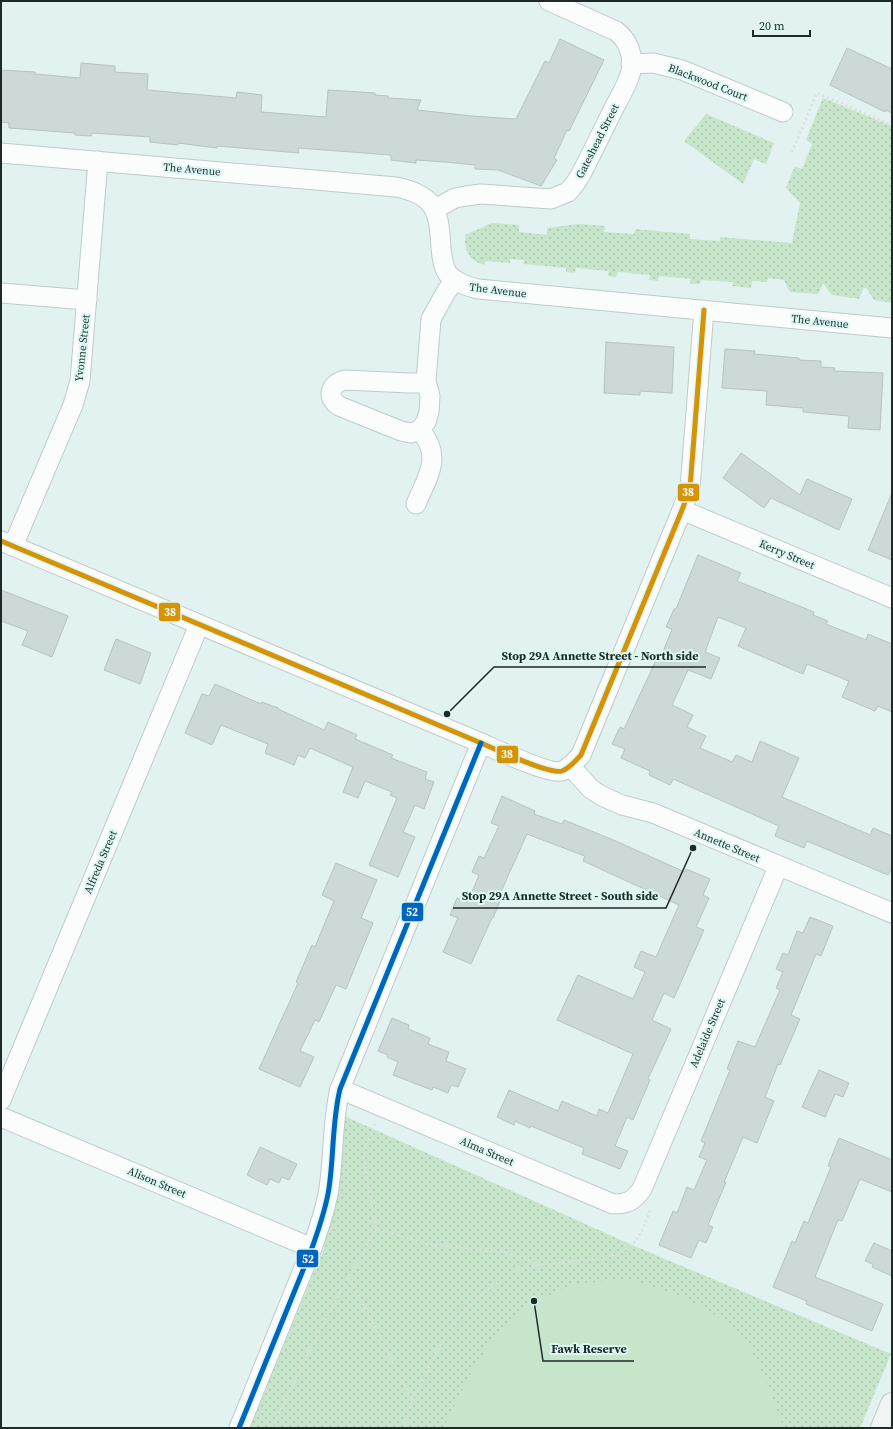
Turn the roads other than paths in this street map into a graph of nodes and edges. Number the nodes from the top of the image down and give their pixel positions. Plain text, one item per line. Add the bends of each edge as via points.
1 (549, 1) edge
2 (631, 64) junction
3 (782, 112) dead end
4 (1, 153) edge
5 (98, 161) junction
6 (435, 209) junction
7 (455, 280) junction
8 (1, 293) edge
9 (87, 300) junction
10 (704, 310) junction
11 (892, 328) edge
12 (426, 381) junction
13 (420, 430) junction
14 (416, 504) dead end
15 (682, 510) junction
16 (7, 543) edge
17 (892, 598) edge
18 (199, 625) junction
19 (481, 743) junction
20 (575, 761) junction
21 (778, 867) junction
22 (892, 913) edge
23 (340, 1089) junction
24 (1, 1100) edge
25 (1, 1117) edge
26 (635, 1198) joint
27 (312, 1248) junction
28 (892, 1404) edge
29 (239, 1428) edge
30 (882, 1428) edge

1 - 2 street, Gateshead Street via 616,31 628,45
2 - 3 street, Blackwood Court via 653,62 676,68
2 - 6 street, Gateshead Street via 628,81 580,176 568,192 551,199 481,194 455,198
4 - 5 street, The Avenue
5 - 6 street, The Avenue via 396,187 422,195
5 - 9 street, Yvonne Street
6 - 7 street, The Avenue via 444,266
7 - 10 street, The Avenue via 478,289
7 - 12 street via 431,319
8 - 9 street
9 - 16 street, Yvonne Street via 80,381 73,405
10 - 11 street, The Avenue
10 - 15 street via 690,488
12 - 13 street via 430,396 429,412
12 - 13 street via 409,383 345,380 339,381 333,387 330,395 333,402 339,406 401,431 411,433
13 - 14 street via 427,438 433,458
15 - 17 street, Kerry Street
15 - 20 street
16 - 18 street
18 - 19 street
18 - 24 street, Alfreda Street
19 - 20 street via 546,770 561,772
19 - 23 street
20 - 21 street, Annette Street via 591,790 602,796 622,805 652,813
21 - 22 street, Annette Street
21 - 26 street, Adelaide Street via 642,1189
23 - 26 street, Alma Street via 613,1204 623,1204
23 - 27 street via 335,1110 329,1188 323,1219
25 - 27 street, Alison Street
27 - 29 street
28 - 30 main road

